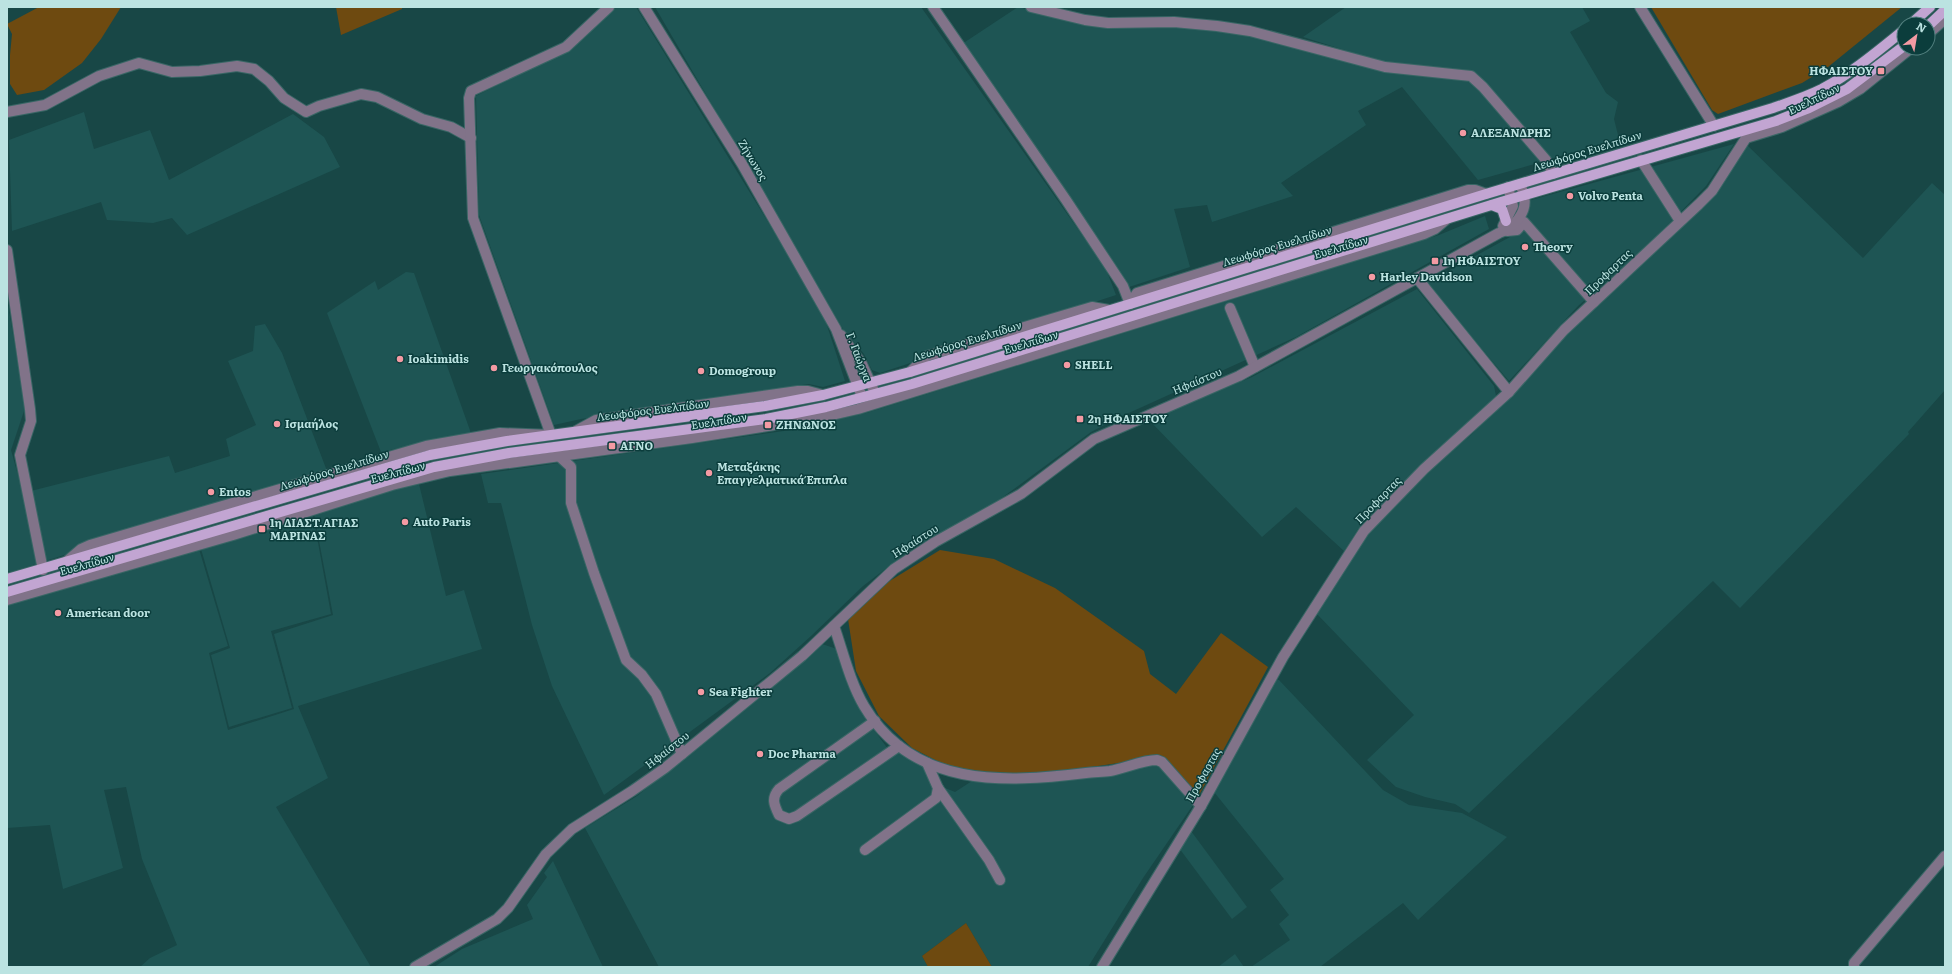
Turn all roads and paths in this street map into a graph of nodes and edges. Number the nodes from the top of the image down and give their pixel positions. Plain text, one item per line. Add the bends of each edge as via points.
1 (609, 7) edge
2 (644, 7) edge
3 (933, 7) edge
4 (1032, 7) edge
5 (1640, 7) edge
6 (1930, 7) edge
7 (1945, 10) edge
8 (1920, 16) edge
9 (1945, 19) edge
10 (1936, 21) edge
11 (1936, 24) edge
12 (1896, 36) edge
13 (1896, 52) edge
14 (1901, 56) edge
15 (1811, 111) junction
16 (7, 112) edge
17 (1714, 126) junction
18 (1760, 130) junction
19 (472, 138) junction
20 (1641, 160) junction
21 (1553, 174) junction
22 (1520, 184) junction
23 (1508, 187) junction
24 (1524, 196) junction
25 (1512, 199) junction
26 (1492, 205) junction
27 (1680, 221) junction
28 (1504, 228) junction
29 (7, 250) edge
30 (1417, 278) junction
31 (1594, 302) junction
32 (1130, 304) junction
33 (1230, 308) dead end
34 (836, 329) junction
35 (1256, 367) junction
36 (954, 375) junction
37 (871, 381) junction
38 (857, 385) junction
39 (1509, 392) junction
40 (875, 393) junction
41 (862, 397) junction
42 (691, 434) junction
43 (551, 435) junction
44 (558, 455) junction
45 (353, 494) junction
46 (43, 570) junction
47 (7, 579) edge
48 (41, 586) junction
49 (7, 592) edge
50 (7, 600) edge
51 (834, 626) junction
52 (875, 721) junction
53 (899, 746) junction
54 (682, 754) junction
55 (926, 763) junction
56 (938, 788) junction
57 (1200, 806) junction
58 (865, 850) dead end
59 (1945, 856) edge
60 (1000, 880) dead end
61 (414, 967) edge
62 (1102, 967) edge
63 (1854, 967) edge

1 - 19 street via 566,47 470,91
2 - 34 street, Ζήνωνος via 742,164
3 - 32 street via 1066,200 1123,286
4 - 21 street via 1108,23 1174,22 1250,31 1385,67 1471,76 1546,160
5 - 17 street
6 - 8 main road
7 - 10 main road
9 - 11 street
12 - 17 main road, Λεωφόρος Ευελπίδων via 1859,66 1822,89 1773,108
13 - 15 main road via 1847,89
14 - 15 street, Ευελπίδων via 1860,89
15 - 18 main road
16 - 19 street via 45,105 99,76 139,63 172,72 237,66 254,69 284,98 306,112 361,94 377,97 422,119 451,127
17 - 21 main road, Λεωφόρος Ευελπίδων
18 - 20 main road
18 - 27 street, Προφαρτας via 1746,138 1712,191
19 - 43 street via 473,218
20 - 24 main road
20 - 27 street
21 - 22 main road, Λεωφόρος Ευελπίδων
22 - 23 main road, Λεωφόρος Ευελπίδων
22 - 24 street
23 - 25 street
23 - 32 main road, Λεωφόρος Ευελπίδων
24 - 25 main road
24 - 28 street, Ηφαίστου via 1522,211 1517,220
25 - 26 main road
25 - 28 street via 1513,206
26 - 28 main road via 1502,209
26 - 36 main road
27 - 31 street, Προφαρτας
28 - 30 street, Ηφαίστου
28 - 31 street via 1517,230 1524,222
29 - 46 street via 30,409 30,420 20,455
30 - 35 street, Ηφαίστου
30 - 39 street
31 - 39 street, Προφαρτας via 1564,330
32 - 37 main road, Λεωφόρος Ευελπίδων via 1018,334 910,372
33 - 35 street
34 - 37 street, Γ. Γαώργα via 852,348
34 - 38 street, Γ. Γαώργα
35 - 51 street, Ηφαίστου via 1094,439 1021,494 935,542 894,569
36 - 40 main road
36 - 42 street, Ευελπίδων via 858,408 819,418
37 - 38 main road, Λεωφόρος Ευελπίδων
37 - 40 street, Γ. Γαώργα
38 - 41 street, Γ. Γαώργα
38 - 43 main road, Λεωφόρος Ευελπίδων via 823,395 726,412
39 - 57 street, Προφαρτας via 1424,469 1364,531 1283,657
40 - 41 main road
41 - 42 main road via 799,413
42 - 44 street, Ευελπίδων
42 - 45 main road via 470,459 407,474
43 - 46 main road, Λεωφόρος Ευελπίδων via 467,447 323,481
44 - 45 street, Ευελπίδων via 450,471
44 - 54 street via 571,467 571,503 626,660 642,675 656,694
45 - 48 main road
46 - 47 main road, Λεωφόρος Ευελπίδων
48 - 49 main road
48 - 50 street
51 - 52 street via 858,694
51 - 54 street, Ηφαίστου via 802,656
52 - 53 street
52 - 53 street via 779,789 774,794 773,804 779,815 789,819 797,816
53 - 55 street
54 - 61 street, Ηφαίστου via 640,786 572,829 546,854 508,908 497,919
55 - 56 street
55 - 57 street via 988,779 1025,779 1111,771 1158,760
56 - 58 street via 936,798 928,806
56 - 60 street via 989,860
57 - 62 street, Προφαρτας
59 - 63 street via 1883,927 1854,963

